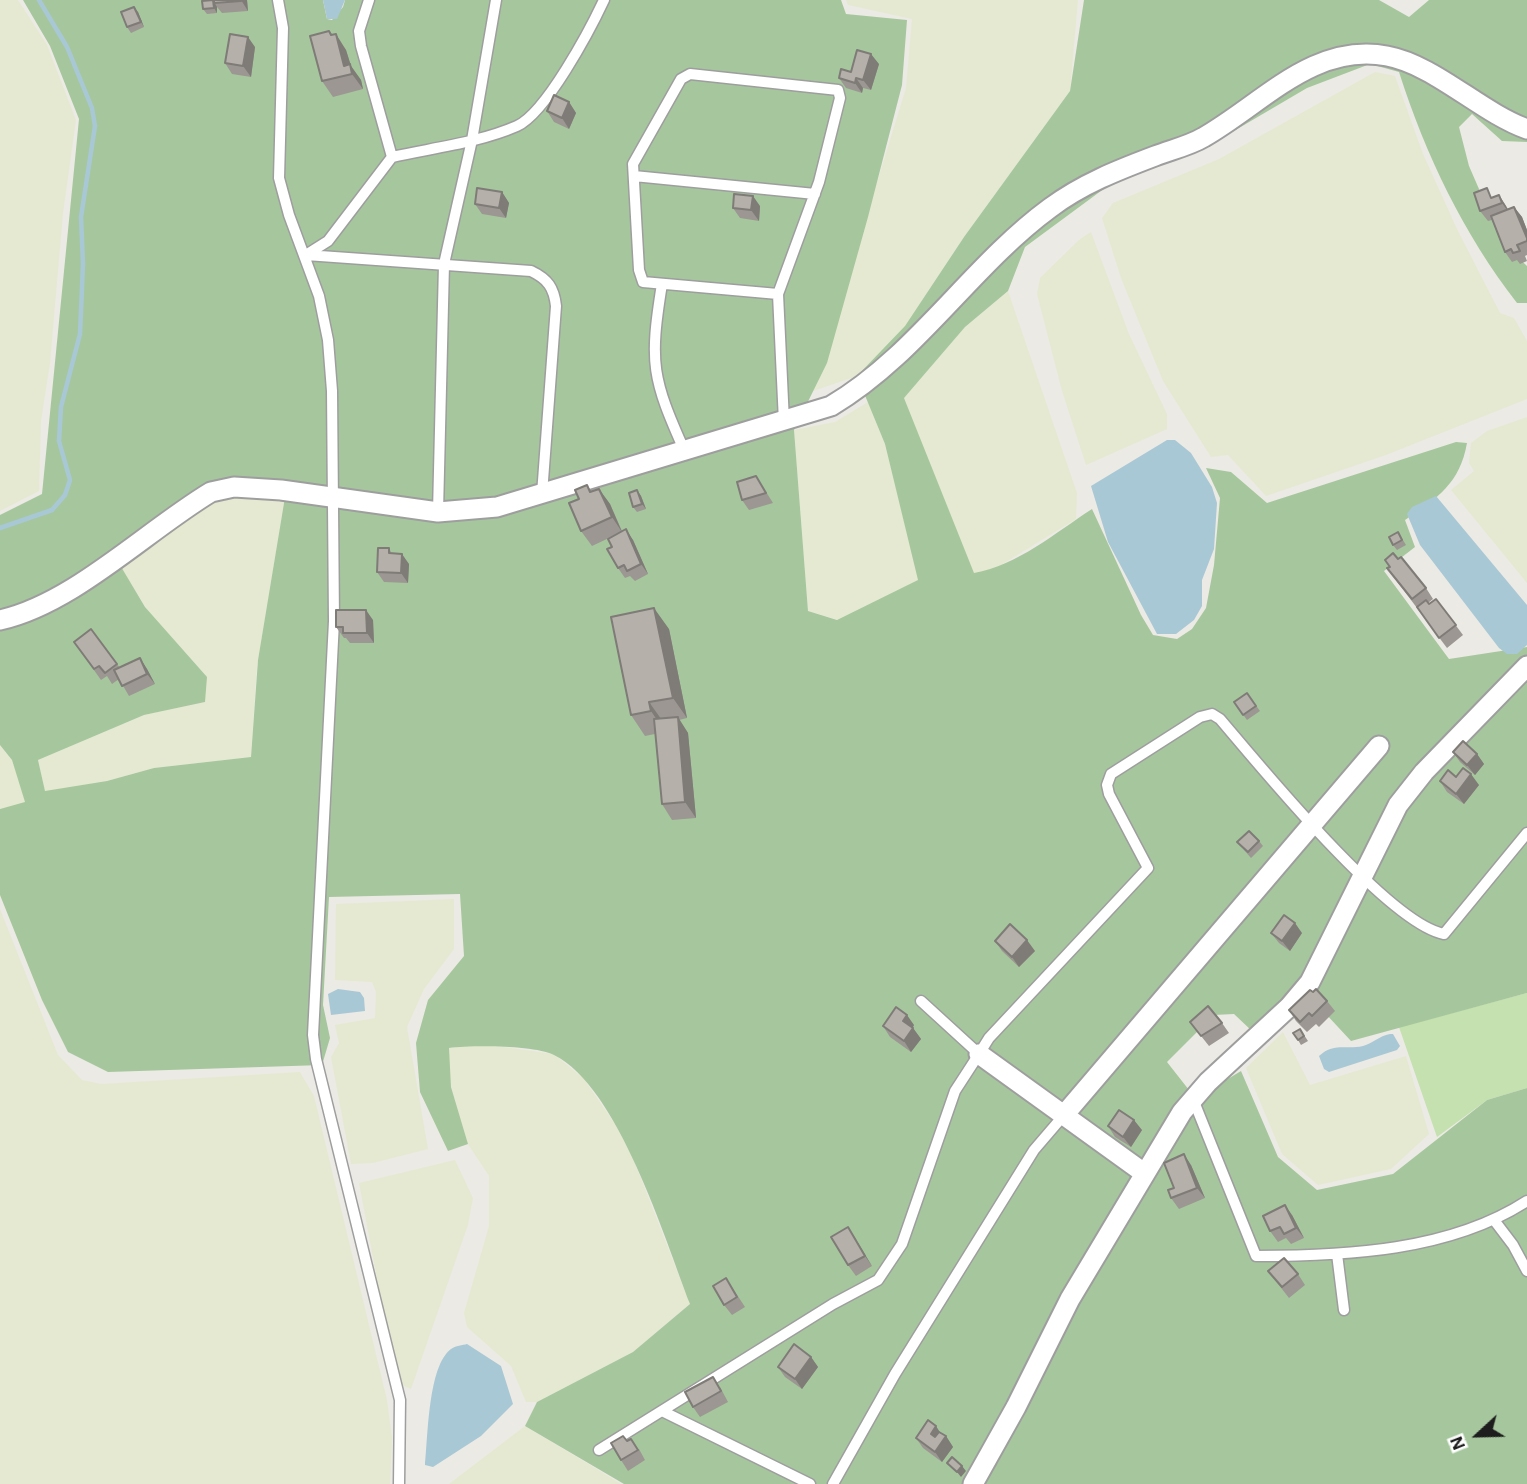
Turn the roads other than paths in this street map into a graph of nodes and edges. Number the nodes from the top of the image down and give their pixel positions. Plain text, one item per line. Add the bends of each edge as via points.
1 (278, 0) edge
2 (369, 0) edge
3 (496, 0) edge
4 (604, 0) edge
5 (1527, 130) edge
6 (472, 140) junction
7 (392, 157) junction
8 (634, 176) junction
9 (815, 194) junction
10 (306, 255) junction
11 (444, 264) junction
12 (662, 284) junction
13 (778, 294) junction
14 (783, 422) junction
15 (685, 452) junction
16 (542, 494) junction
17 (331, 496) junction
18 (438, 512) junction
19 (0, 620) edge
20 (1527, 666) edge
21 (1380, 746) dead end
22 (1311, 823) junction
23 (1527, 833) edge
24 (1361, 875) junction
25 (920, 1002) dead end
26 (979, 1054) junction
27 (1193, 1099) junction
28 (1065, 1115) junction
29 (1144, 1173) junction
30 (1527, 1201) edge
31 (1494, 1220) junction
32 (1337, 1254) junction
33 (1527, 1270) edge
34 (1344, 1310) dead end
35 (662, 1411) junction
36 (599, 1450) dead end
37 (399, 1484) edge
38 (810, 1484) edge
39 (833, 1484) edge
40 (973, 1484) edge

1 - 10 lane via 284,28 279,178
2 - 7 lane via 359,30 361,46
3 - 6 lane
4 - 6 lane via 559,79 530,118
5 - 14 street via 1389,56 1363,53 1332,58 1305,69 1202,139 1106,174 1050,208 871,379 831,405
6 - 7 lane
6 - 11 lane
7 - 10 lane via 328,241
8 - 9 lane
8 - 9 lane via 637,154 681,79 698,72 838,90 840,98
8 - 12 lane via 639,270 643,282
9 - 13 lane
10 - 11 lane
10 - 17 lane via 328,340
11 - 16 lane via 531,271 554,289
11 - 18 lane
12 - 13 lane
12 - 15 lane via 654,333 656,379
13 - 14 lane
14 - 15 street
15 - 16 street
16 - 18 street via 497,507
17 - 18 street
17 - 19 street via 234,487 211,492 67,591 23,615
17 - 37 lane via 334,621 313,1035 400,1400
20 - 24 street via 1411,786
21 - 22 street
22 - 24 lane
22 - 26 lane via 1212,714 1200,717 1111,774 1108,794 1148,867
22 - 28 street
23 - 24 lane via 1444,934 1419,924
24 - 27 street via 1310,982
25 - 26 lane
26 - 28 street
26 - 35 lane via 955,1091 902,1244 889,1268 878,1280
27 - 29 street
27 - 32 lane via 1256,1256
28 - 29 street
28 - 39 lane via 1034,1150 895,1374
29 - 40 street via 1070,1299
30 - 31 lane
31 - 32 lane via 1428,1239
31 - 33 lane
32 - 34 lane
35 - 36 lane
35 - 38 lane

